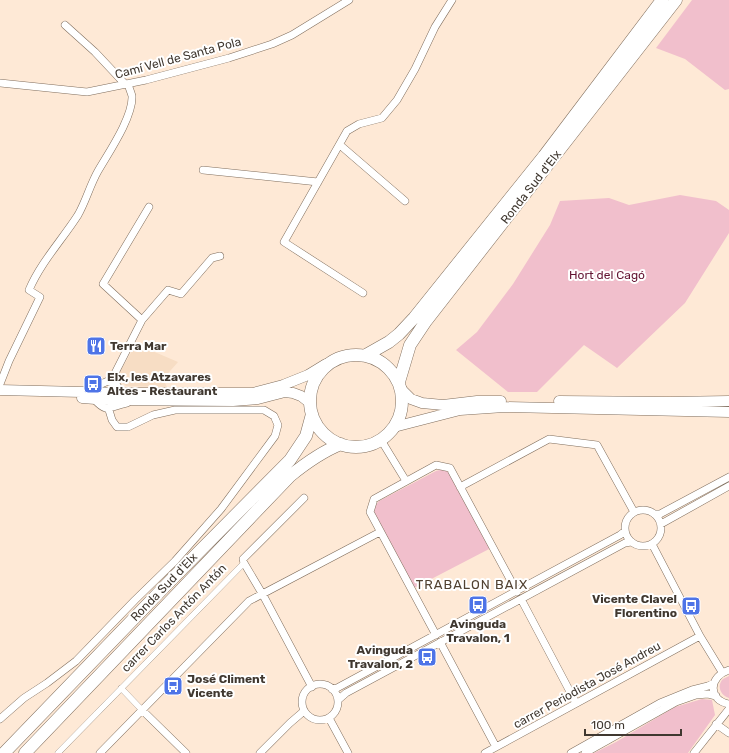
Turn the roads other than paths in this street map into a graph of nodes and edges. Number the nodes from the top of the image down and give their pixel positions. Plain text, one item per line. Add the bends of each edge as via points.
1 (349, 0) edge
2 (452, 0) edge
3 (662, 0) edge
4 (676, 0) edge
5 (65, 26) dead end
6 (0, 83) edge
7 (127, 84) junction
8 (340, 145) junction
9 (203, 170) dead end
10 (318, 182) junction
11 (405, 201) dead end
12 (149, 207) dead end
13 (220, 256) dead end
14 (363, 293) dead end
15 (142, 320) junction
16 (366, 355) junction
17 (326, 364) junction
18 (111, 381) junction
19 (0, 384) edge
20 (400, 386) junction
21 (0, 390) edge
22 (122, 393) junction
23 (0, 395) edge
24 (94, 396) junction
25 (148, 401) junction
26 (729, 401) edge
27 (311, 409) junction
28 (109, 410) junction
29 (729, 412) edge
30 (394, 427) junction
31 (381, 440) junction
32 (341, 444) junction
33 (729, 477) edge
34 (406, 481) junction
35 (729, 486) edge
36 (460, 487) junction
37 (304, 498) dead end
38 (634, 512) junction
39 (655, 514) junction
40 (661, 524) junction
41 (625, 531) junction
42 (380, 532) junction
43 (631, 542) junction
44 (652, 544) junction
45 (244, 563) junction
46 (517, 592) junction
47 (262, 595) junction
48 (521, 599) junction
49 (436, 635) junction
50 (700, 636) junction
51 (440, 642) junction
52 (726, 671) edge
53 (714, 683) junction
54 (312, 686) junction
55 (121, 688) junction
56 (332, 689) junction
57 (716, 696) junction
58 (338, 700) junction
59 (722, 702) junction
60 (576, 703) junction
61 (729, 704) edge
62 (729, 709) edge
63 (142, 710) junction
64 (304, 711) junction
65 (328, 718) junction
66 (0, 719) edge
67 (716, 724) junction
68 (729, 733) edge
69 (496, 747) junction
70 (4, 753) edge
71 (25, 753) edge
72 (58, 753) edge
73 (100, 753) edge
74 (186, 753) edge
75 (260, 753) edge
76 (348, 753) edge
77 (485, 753) edge
78 (571, 753) edge
79 (585, 753) edge
80 (694, 753) edge

1 - 7 street, Camí Vell de Santa Pola via 292,35 272,44 189,69
2 - 8 street via 397,100 382,118 359,124 347,131
3 - 16 highway, Ronda Sud d'Elx via 544,156 414,318 399,334
4 - 20 highway, Ronda Sud d'Elx via 426,321 410,345
5 - 7 street
6 - 7 street, Camí Vell de Santa Pola via 87,92
7 - 19 street via 132,96 128,116 97,172 79,214 31,285 29,290 40,297
8 - 10 street
8 - 11 street
9 - 10 street
10 - 14 street via 284,242
12 - 15 street via 103,284
13 - 15 street via 212,258 181,294 168,290
15 - 18 street
16 - 17 highway via 340,357
16 - 20 highway via 379,360 391,370
17 - 22 main road via 283,385 253,393
17 - 27 highway via 314,382
18 - 22 street
18 - 24 street via 103,382 97,387
20 - 26 main road via 412,399 422,403 443,405 477,401
20 - 30 highway via 403,403
21 - 24 main road
22 - 24 main road
23 - 24 main road via 80,398
24 - 25 main road
24 - 28 street via 101,407
25 - 27 main road via 233,401 258,399 285,392 301,396
25 - 28 street via 120,404
27 - 32 highway via 318,427 328,438
27 - 70 highway, Ronda Sud d'Elx via 306,436 290,460 172,578
28 - 66 street via 117,427 128,427 153,415 175,410 238,409 264,410 274,416 278,425 275,436 221,509 175,561 76,661 24,698
29 - 30 main road via 504,407 460,410
30 - 31 highway
31 - 32 highway via 355,447
31 - 34 street
32 - 71 highway, Ronda Sud d'Elx via 311,460 290,476
33 - 39 street via 660,514
34 - 36 street via 436,465 450,468
34 - 42 street via 374,499 370,512
35 - 40 street
36 - 38 street via 549,438 597,445
36 - 46 street
37 - 45 street, carrer Carlos Antón Antón via 243,559
38 - 39 street via 647,510
38 - 41 street via 627,519
39 - 40 street
40 - 44 street via 659,537
41 - 43 street
41 - 46 street
42 - 47 street
42 - 49 street
43 - 44 street via 640,546
43 - 48 street via 625,542
44 - 50 street
45 - 47 street
45 - 55 street, carrer Carlos Antón Antón
46 - 49 street
47 - 54 street
47 - 63 street via 248,602
48 - 51 street
48 - 60 street
49 - 56 street
50 - 52 street
50 - 60 street, carrer Periodista José Andreu
51 - 58 street via 346,693
51 - 69 street
52 - 53 street via 717,677
53 - 57 street
53 - 78 street via 660,703
54 - 56 street via 323,685
54 - 64 street via 303,698
55 - 63 street
55 - 72 street, carrer Carlos Antón Antón
56 - 58 street
57 - 59 street
57 - 79 street via 696,695 676,702
58 - 65 street via 335,712
59 - 61 street
59 - 67 street
60 - 69 street, carrer Periodista José Andreu
62 - 67 street
63 - 73 street
63 - 74 street
64 - 65 street via 317,720
64 - 75 street
65 - 76 street
67 - 68 street
67 - 80 street
69 - 77 street, carrer Periodista José Andreu

